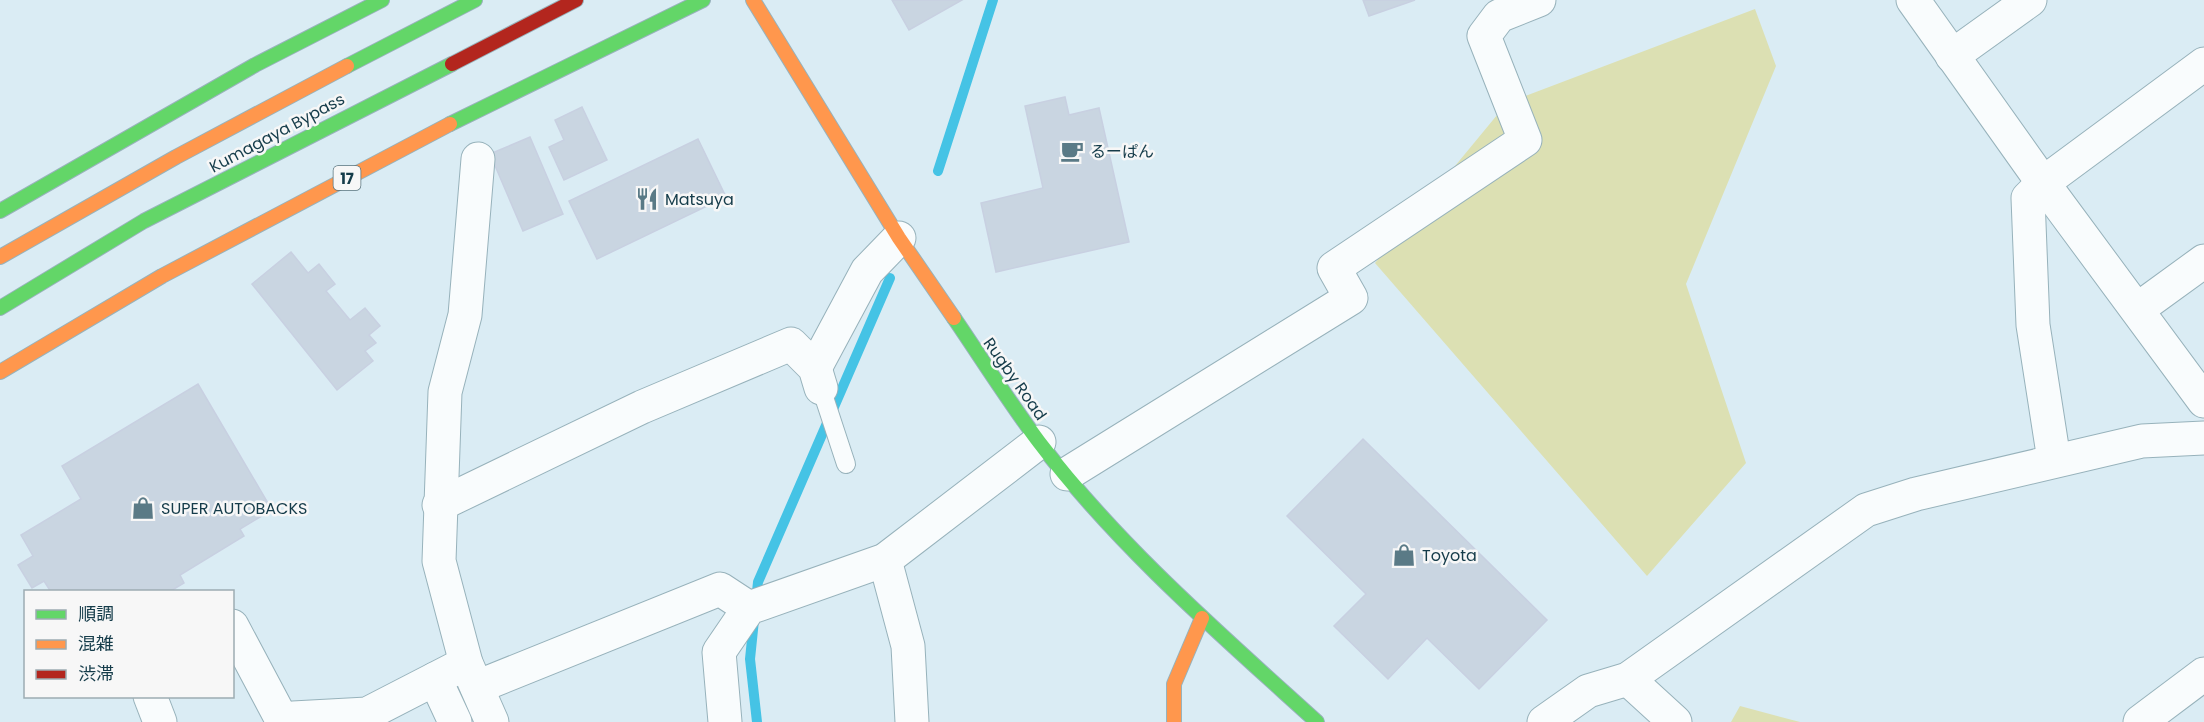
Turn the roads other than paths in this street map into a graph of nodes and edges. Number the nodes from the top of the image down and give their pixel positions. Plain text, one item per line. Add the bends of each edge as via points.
1 (382, 0) edge
2 (475, 0) edge
3 (576, 0) edge
4 (702, 0) edge
5 (753, 0) edge
6 (1539, 0) edge
7 (1913, 0) edge
8 (2030, 0) edge
9 (1953, 56) junction
10 (2204, 64) edge
11 (478, 159) dead end
12 (2043, 183) junction
13 (5, 205) edge
14 (899, 238) junction
15 (0, 257) edge
16 (2204, 261) edge
17 (0, 308) edge
18 (2138, 309) junction
19 (0, 372) edge
20 (818, 378) junction
21 (2204, 401) edge
22 (2204, 438) edge
23 (1039, 441) junction
24 (2054, 460) junction
25 (846, 464) dead end
26 (1067, 474) junction
27 (440, 505) junction
28 (885, 560) junction
29 (759, 604) junction
30 (1202, 618) junction
31 (234, 630) edge
32 (2204, 674) edge
33 (471, 675) junction
34 (435, 679) junction
35 (1628, 679) junction
36 (151, 698) edge
37 (160, 722) edge
38 (285, 722) edge
39 (455, 722) edge
40 (492, 722) edge
41 (725, 722) edge
42 (912, 722) edge
43 (1174, 722) edge
44 (1317, 722) edge
45 (1544, 722) edge
46 (1675, 722) edge
47 (2140, 722) edge

1 - 13 main road via 255,65
2 - 15 main road, Kumagaya Bypass via 242,119
3 - 17 main road, Kumagaya Bypass via 144,221
4 - 19 main road, 17 via 487,105 194,259
5 - 14 main road, Rugby Road
6 - 26 street via 1499,16 1484,36 1525,140 1334,268 1350,298
7 - 9 street
8 - 9 street
9 - 12 street
10 - 12 street
11 - 27 street via 465,315 445,392
12 - 18 street
12 - 24 street via 2028,198 2033,325
14 - 20 street via 867,271
14 - 23 main road, Rugby Road
16 - 18 street
18 - 21 street
20 - 25 lane
20 - 27 street via 791,344 642,407
22 - 24 street via 2142,441
23 - 26 main road, Rugby Road
23 - 28 street
24 - 35 street via 1866,510
26 - 30 main road, Rugby Road via 1128,545
27 - 33 street via 440,561
28 - 29 street
28 - 42 street via 908,646
29 - 33 street via 720,589
29 - 41 street via 719,652
30 - 43 main road via 1174,684
30 - 44 main road, Rugby Road
31 - 38 street
32 - 47 street
33 - 34 street
33 - 40 street
34 - 38 street via 367,714 293,718
34 - 39 street
35 - 45 street via 1588,691
35 - 46 street
36 - 37 street

